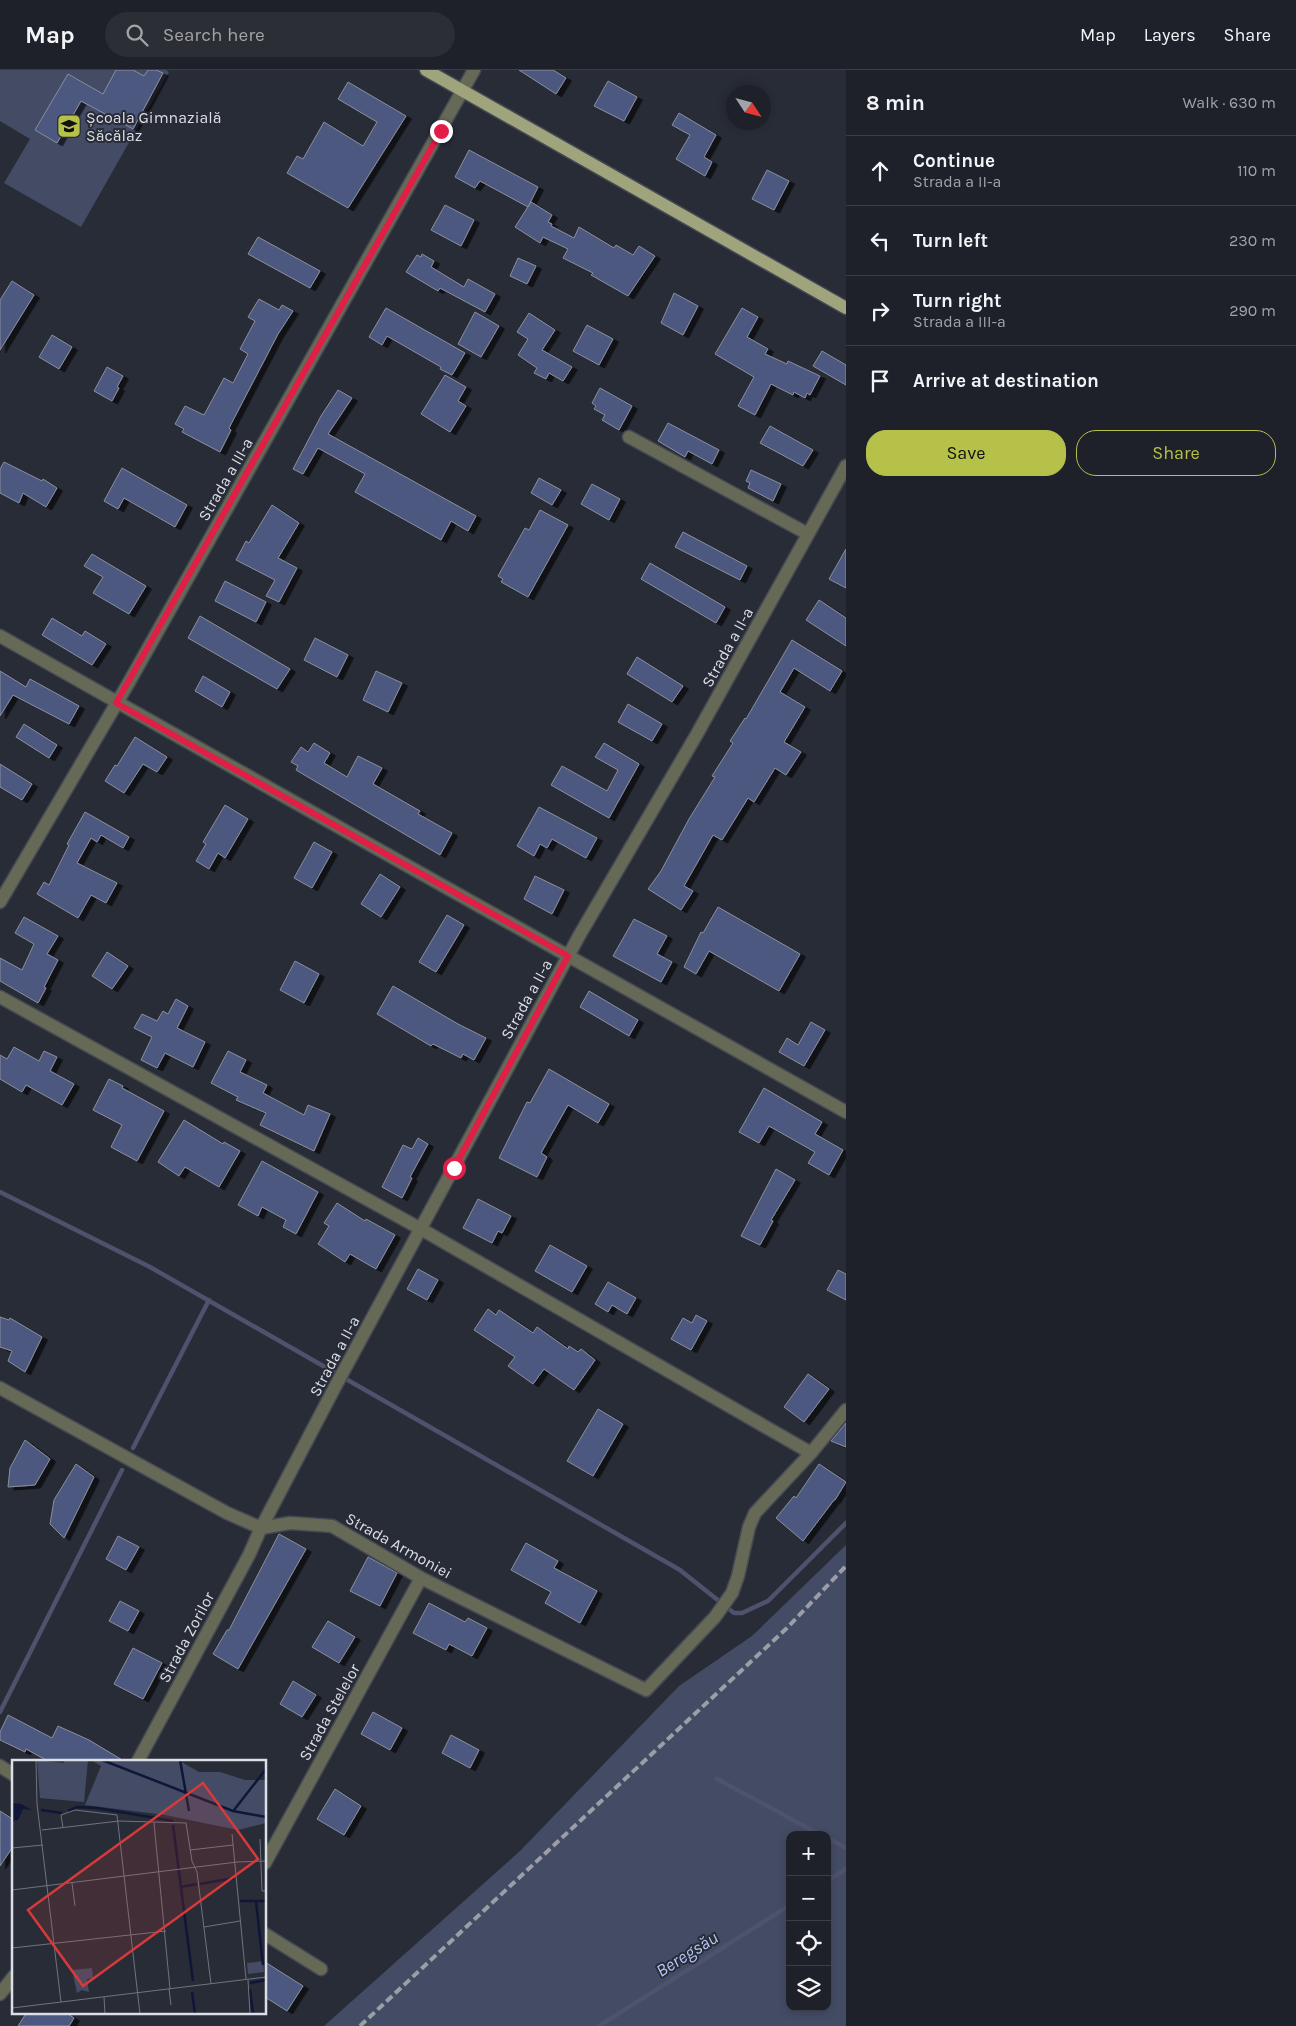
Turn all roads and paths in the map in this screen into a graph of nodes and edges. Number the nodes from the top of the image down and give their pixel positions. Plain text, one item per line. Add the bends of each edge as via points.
1 (426, 70) edge
2 (474, 70) edge
3 (463, 92) junction
4 (846, 308) edge
5 (629, 437) dead end
6 (846, 466) edge
7 (808, 534) junction
8 (0, 636) edge
9 (116, 703) junction
10 (0, 902) edge
11 (568, 956) junction
12 (0, 996) edge
13 (846, 1112) edge
14 (421, 1229) junction
15 (0, 1388) edge
16 (846, 1410) edge
17 (811, 1452) junction
18 (261, 1528) junction
19 (421, 1578) junction
20 (139, 1760) edge
21 (0, 1766) edge
22 (12, 1774) edge
23 (266, 1861) edge
24 (266, 1935) edge
25 (321, 1969) dead end
26 (12, 1979) edge
27 (0, 1994) edge

1 - 3 main road
2 - 3 street, Strada a III-a
3 - 4 main road
3 - 9 street, Strada a III-a
5 - 7 street
6 - 7 street, Strada a II-a
7 - 11 street, Strada a II-a
8 - 9 street
9 - 10 street, Strada a III-a
9 - 11 street
11 - 13 street
11 - 14 street, Strada a II-a
12 - 14 street
14 - 17 street
14 - 18 street, Strada a II-a
15 - 18 street via 227,1513
16 - 17 street
17 - 19 street, Strada Armoniei via 755,1513 732,1593 715,1617 646,1690
18 - 19 street, Strada Armoniei via 290,1524 332,1526
18 - 20 street, Strada Zorilor
19 - 23 street, Strada Stelelor
21 - 22 street
24 - 25 street
26 - 27 street

